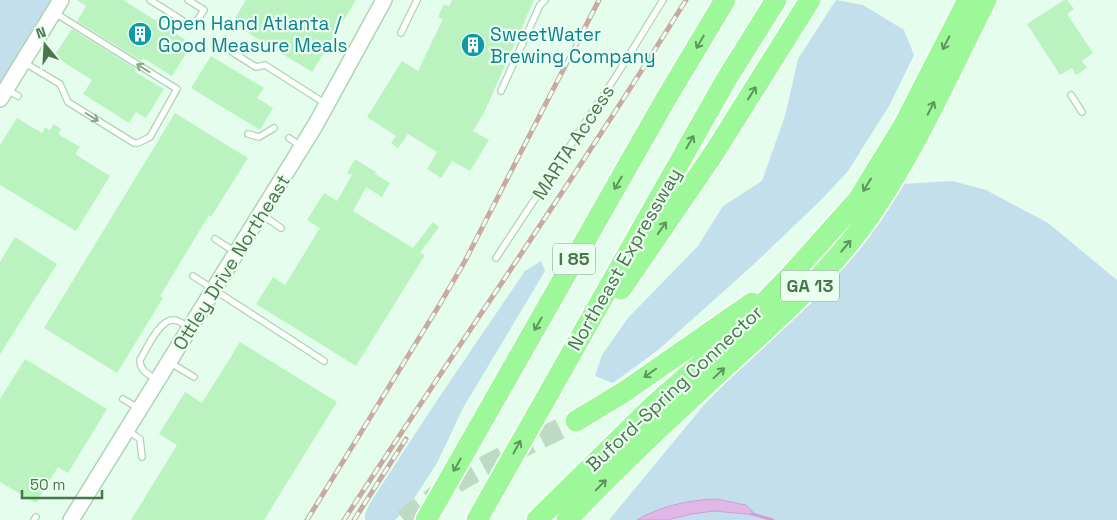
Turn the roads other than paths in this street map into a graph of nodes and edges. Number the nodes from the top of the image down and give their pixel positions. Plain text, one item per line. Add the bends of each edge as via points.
1 (150, 0) edge
2 (188, 0) edge
3 (384, 0) edge
4 (417, 0) edge
5 (545, 0) edge
6 (664, 0) edge
7 (725, 0) edge
8 (776, 0) edge
9 (810, 0) edge
10 (968, 0) edge
11 (986, 0) edge
12 (57, 6) edge
13 (401, 33) dead end
14 (232, 52) dead end
15 (23, 62) junction
16 (501, 91) dead end
17 (1071, 94) dead end
18 (8, 95) edge
19 (327, 105) junction
20 (1082, 112) dead end
21 (274, 128) dead end
22 (248, 134) dead end
23 (289, 138) dead end
24 (302, 147) junction
25 (261, 214) junction
26 (281, 228) dead end
27 (215, 239) dead end
28 (236, 253) junction
29 (496, 258) dead end
30 (193, 276) dead end
31 (791, 276) junction
32 (214, 289) junction
33 (190, 328) junction
34 (324, 360) dead end
35 (169, 362) junction
36 (194, 378) dead end
37 (158, 380) junction
38 (545, 398) junction
39 (123, 399) dead end
40 (140, 409) junction
41 (576, 421) tunnel mouth
42 (127, 430) junction
43 (142, 456) dead end
44 (71, 520) edge
45 (426, 520) edge
46 (476, 520) edge
47 (537, 520) edge
48 (567, 520) edge

1 - 2 lane via 193,27 204,10
3 - 19 street, Ottley Drive Northeast
4 - 13 lane
5 - 16 lane
6 - 29 lane, MARTA Access
7 -> 45 highway, I 85
38 -> 8 highway, Northeast Expressway / I 85 via 726,80
38 -> 9 highway via 714,153
10 -> 31 highway, Buford-Spring Connector / GA 13 via 904,125 858,200
48 -> 11 highway, Buford-Spring Connector / GA 13 via 670,418 787,310 860,229 884,195 921,128
12 - 15 street
15 -> 12 lane via 60,84 68,102 134,143 150,137 178,89
14 - 19 lane via 256,67 265,65
15 - 18 street
17 - 20 lane
19 - 24 street, Ottley Drive Northeast via 323,121
21 - 22 lane via 259,136
23 - 24 lane
24 - 25 street, Ottley Drive Northeast
25 - 26 lane
25 - 28 street, Ottley Drive Northeast
27 - 28 lane
28 - 32 street, Ottley Drive Northeast
30 - 32 lane
31 -> 41 highway via 624,392
31 - 47 highway, Buford-Spring Connector / GA 13 via 724,345 654,406
32 - 33 street, Ottley Drive Northeast
32 - 34 lane
33 - 35 street, Ottley Drive Northeast
33 - 37 lane via 174,320 159,328 140,360 144,372
35 - 36 lane
35 - 37 street, Ottley Drive Northeast
37 - 40 street, Ottley Drive Northeast
46 -> 38 highway, Northeast Expressway / I 85
39 - 40 lane
40 - 42 street, Ottley Drive Northeast
42 - 43 lane via 140,439
42 - 44 street, Ottley Drive Northeast

